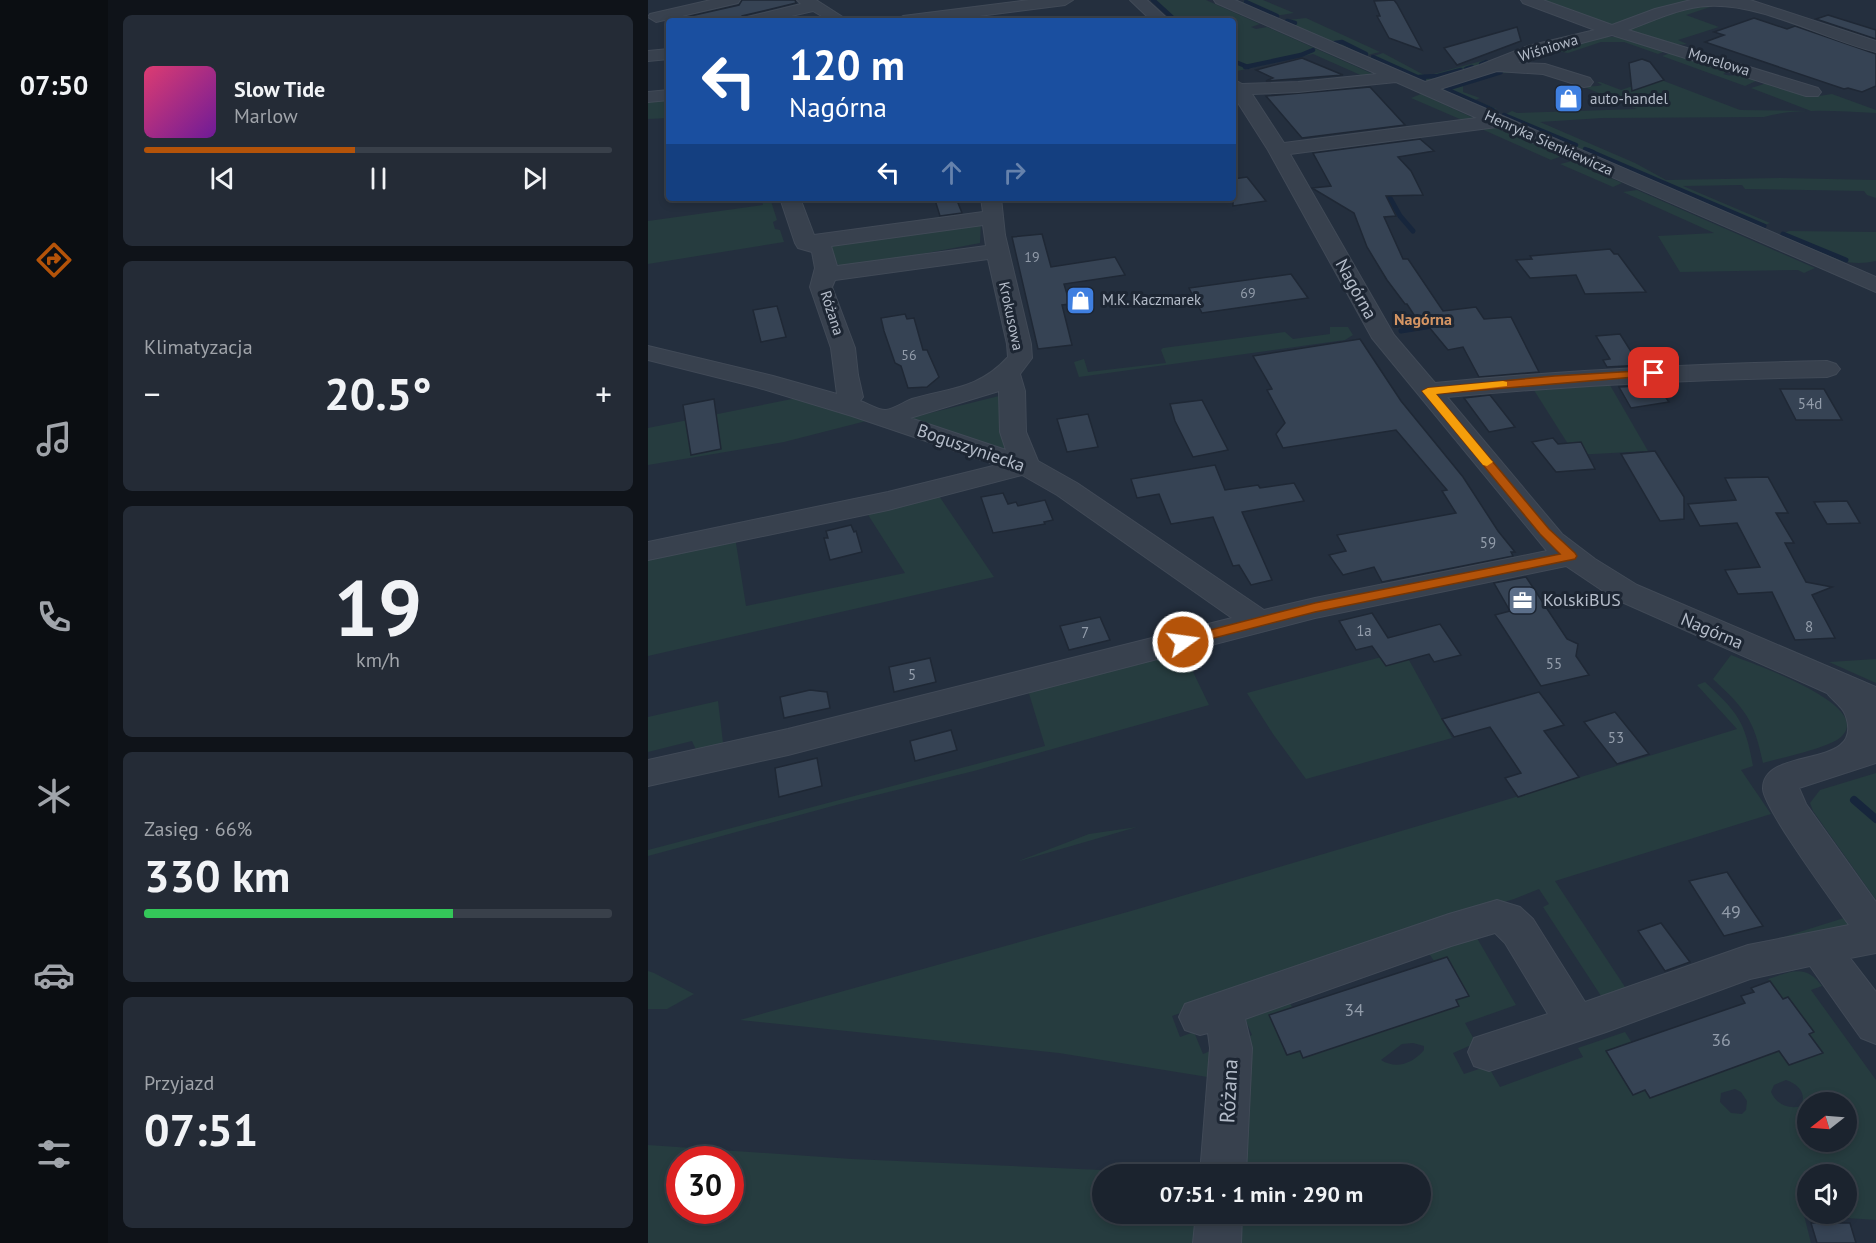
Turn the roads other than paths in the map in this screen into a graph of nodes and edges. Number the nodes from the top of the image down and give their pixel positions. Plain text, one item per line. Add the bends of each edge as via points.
1 (652, 0) edge
2 (669, 0) edge
3 (732, 0) edge
4 (1065, 0) edge
5 (1138, 0) edge
6 (1222, 0) edge
7 (1529, 0) edge
8 (813, 5) edge
9 (690, 16) edge
10 (675, 18) edge
11 (761, 18) edge
12 (836, 18) edge
13 (926, 18) edge
14 (1158, 18) edge
15 (652, 21) edge
16 (1611, 33) junction
17 (1876, 47) edge
18 (666, 54) edge
19 (648, 56) edge
20 (1486, 69) junction
21 (1398, 77) junction
22 (1584, 82) dead end
23 (1236, 87) edge
24 (1424, 88) junction
25 (1812, 92) dead end
26 (666, 95) edge
27 (648, 97) edge
28 (1499, 121) junction
29 (1278, 150) junction
30 (791, 201) edge
31 (992, 208) edge
32 (806, 243) junction
33 (997, 251) junction
34 (826, 274) junction
35 (1876, 285) edge
36 (648, 353) edge
37 (1827, 369) dead end
38 (1007, 374) junction
39 (1428, 391) junction
40 (844, 405) junction
41 (888, 420) junction
42 (1026, 466) junction
43 (648, 551) edge
44 (1570, 556) junction
45 (1259, 622) junction
46 (1833, 682) junction
47 (1876, 701) edge
48 (1862, 755) edge
49 (648, 773) edge
50 (1876, 934) edge
51 (1819, 948) junction
52 (1575, 1022) junction
53 (1876, 1025) edge
54 (1489, 1052) dead end
55 (1224, 1164) edge
56 (1218, 1224) edge
57 (1217, 1243) edge

1 - 15 street
2 - 9 street
3 - 9 street
4 - 13 street
5 - 14 street
6 - 21 street, Henryka Sienkiewicza
7 - 16 street, Morelowa
8 - 11 street
8 - 12 street
9 - 10 street
16 - 17 street, Wiśniowa via 1674,8 1726,0
16 - 20 street, Wiśniowa via 1534,50
16 - 25 street, Morelowa via 1705,57
18 - 19 street
20 - 22 street, Wiśniowa via 1539,68
20 - 24 street, Wiśniowa
21 - 23 street via 1298,87
21 - 24 street, Henryka Sienkiewicza
23 - 29 street, Nagórna
24 - 28 street, Henryka Sienkiewicza
26 - 27 street
28 - 29 street
28 - 35 street, Henryka Sienkiewicza
29 - 39 street, Nagórna via 1384,338
30 - 32 street, Różana
31 - 32 street
31 - 33 street, Krokusowa
32 - 34 street, Różana via 821,248 826,257
33 - 34 street
33 - 38 street, Krokusowa via 1019,344 1020,358
34 - 40 street, Różana via 821,287 843,348 850,397
36 - 40 street, Boguszyniecka via 724,370
37 - 39 street via 1652,373
38 - 41 street, Krokusowa via 985,388 902,410
38 - 42 street via 1012,391 1012,432
39 - 44 street, Nagórna via 1544,531
40 - 41 street, Boguszyniecka
41 - 42 street, Boguszyniecka
42 - 43 street via 888,501
42 - 45 street, Boguszyniecka via 1067,489
44 - 45 street
44 - 46 street, Nagórna via 1641,600
45 - 49 street
46 - 47 street, Nagórna
46 - 48 street, Nagórna via 1860,706 1869,728
48 - 50 street, Nagórna via 1786,777 1781,791
50 - 51 street
51 - 52 street via 1748,962
51 - 53 street
52 - 54 street
52 - 55 street, Różana via 1519,932 1506,918 1497,916 1210,1013 1228,1028 1231,1048
56 - 57 street

